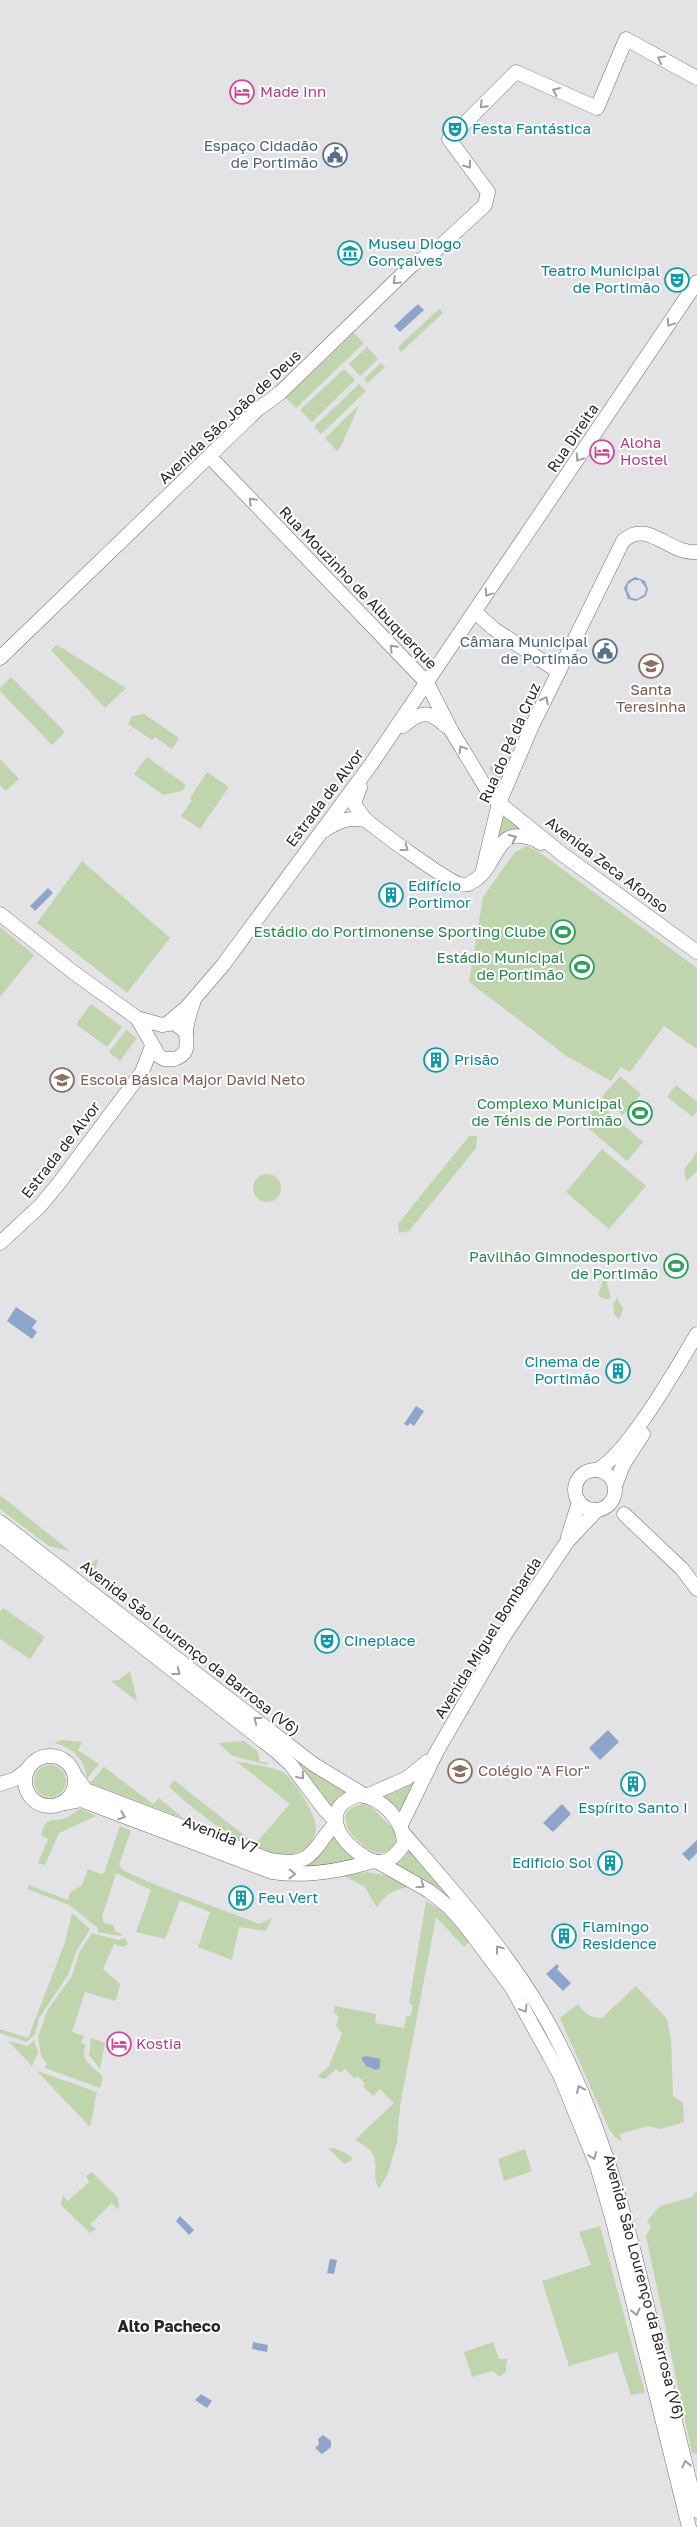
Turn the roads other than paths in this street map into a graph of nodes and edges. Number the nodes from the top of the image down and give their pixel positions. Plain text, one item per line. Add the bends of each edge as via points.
1 (697, 78) edge
2 (697, 282) edge
3 (210, 456) junction
4 (697, 552) edge
5 (475, 612) junction
6 (0, 658) edge
7 (559, 672) junction
8 (427, 683) junction
9 (451, 730) junction
10 (391, 736) junction
11 (372, 763) junction
12 (500, 803) junction
13 (366, 820) junction
14 (307, 848) junction
15 (562, 854) junction
16 (482, 874) junction
17 (0, 914) edge
18 (697, 952) edge
19 (194, 1000) junction
20 (137, 1018) junction
21 (165, 1024) junction
22 (186, 1032) junction
23 (152, 1044) junction
24 (169, 1060) junction
25 (142, 1072) junction
26 (0, 1244) edge
27 (697, 1334) edge
28 (697, 1349) edge
29 (597, 1470) junction
30 (615, 1486) junction
31 (579, 1502) junction
32 (597, 1510) junction
33 (624, 1514) dead end
34 (0, 1522) edge
35 (0, 1535) edge
36 (567, 1542) junction
37 (697, 1589) edge
38 (437, 1752) junction
39 (27, 1770) junction
40 (74, 1774) junction
41 (338, 1781) junction
42 (0, 1784) edge
43 (394, 1785) junction
44 (0, 1790) edge
45 (28, 1793) junction
46 (365, 1796) junction
47 (59, 1804) junction
48 (335, 1822) junction
49 (402, 1830) junction
50 (375, 1861) junction
51 (691, 2512) edge
52 (688, 2527) edge

1 -> 3 street, Avenida São João de Deus via 626,39 597,108 516,72 450,139 486,198 479,208 434,253 413,264
2 -> 5 street, Rua Direita
3 - 6 street, Avenida São João de Deus
8 -> 3 street, Rua Mouzinho de Albuquerque
4 - 7 street, Rua do Pé da Cruz via 640,532 629,535 619,548
5 - 7 street via 494,629
5 - 8 street, Estrada de Alvor
12 -> 7 street, Rua do Pé da Cruz via 531,728
8 - 9 street, Rua Mouzinho de Albuquerque
8 - 10 street, Estrada de Alvor
9 - 10 street via 426,714 416,715
12 -> 9 street, Rua Mouzinho de Albuquerque via 486,788
10 - 11 street, Estrada de Alvor
11 - 13 street via 354,803
11 - 14 street, Estrada de Alvor
12 - 15 street, Avenida Zeca Afonso
12 - 16 street, Rua do Pé da Cruz
13 - 14 street via 351,818 335,823
13 -> 16 street via 460,884 469,884
14 - 19 street, Estrada de Alvor
16 -> 15 street via 498,846 512,836 521,834
15 - 18 street, Avenida Zeca Afonso
17 - 20 street
19 - 21 street, Estrada de Alvor
19 - 22 street
20 - 21 street
20 - 23 street
21 - 22 street via 179,1025
21 - 23 street via 155,1031
22 - 24 street via 186,1050 180,1057
23 - 24 street via 158,1056
23 - 25 street
24 - 25 street
25 - 26 street, Estrada de Alvor via 59,1183
27 - 29 street via 630,1438 614,1458
28 - 30 street via 623,1465
29 - 30 street via 608,1475
29 - 31 street via 586,1472 578,1480 575,1490
30 - 32 street via 611,1502
31 - 32 street via 589,1510
31 - 36 street, Avenida Miguel Bombarda
32 - 36 street, Avenida Miguel Bombarda
33 - 37 street via 682,1569
41 -> 34 street, Avenida São Lourenço da Barrosa (V6)
35 -> 48 street, Avenida São Lourenço da Barrosa (V6) via 276,1750
36 - 38 street, Avenida Miguel Bombarda via 502,1639
38 - 43 street via 422,1768
38 - 49 street
39 - 40 street via 36,1760 51,1755 65,1761
39 - 42 street
39 - 45 street via 24,1783
40 - 47 street via 71,1794
40 - 48 street, Avenida V7 via 86,1790 270,1860 296,1862 307,1858 316,1851
41 - 43 street via 364,1787
41 - 46 street, Avenida São Lourenço da Barrosa (V6)
43 - 46 street
44 - 45 street via 17,1789
45 - 47 street via 41,1804
46 - 48 street via 353,1796 344,1802
46 - 49 street, Avenida São Lourenço da Barrosa (V6) via 381,1804
47 -> 50 street, Avenida V7 via 81,1800 272,1872 336,1871
48 - 50 street, Avenida São Lourenço da Barrosa (V6) via 337,1831 355,1850
49 - 50 street via 404,1843 400,1851 391,1858
51 -> 49 street, Avenida São Lourenço da Barrosa (V6) via 627,2220 591,2114 559,2044 524,1984 485,1930
50 -> 51 street, Avenida São Lourenço da Barrosa (V6) via 429,1891 465,1925 512,1988 560,2075 597,2166
51 - 52 street, Avenida São Lourenço da Barrosa (V6)

